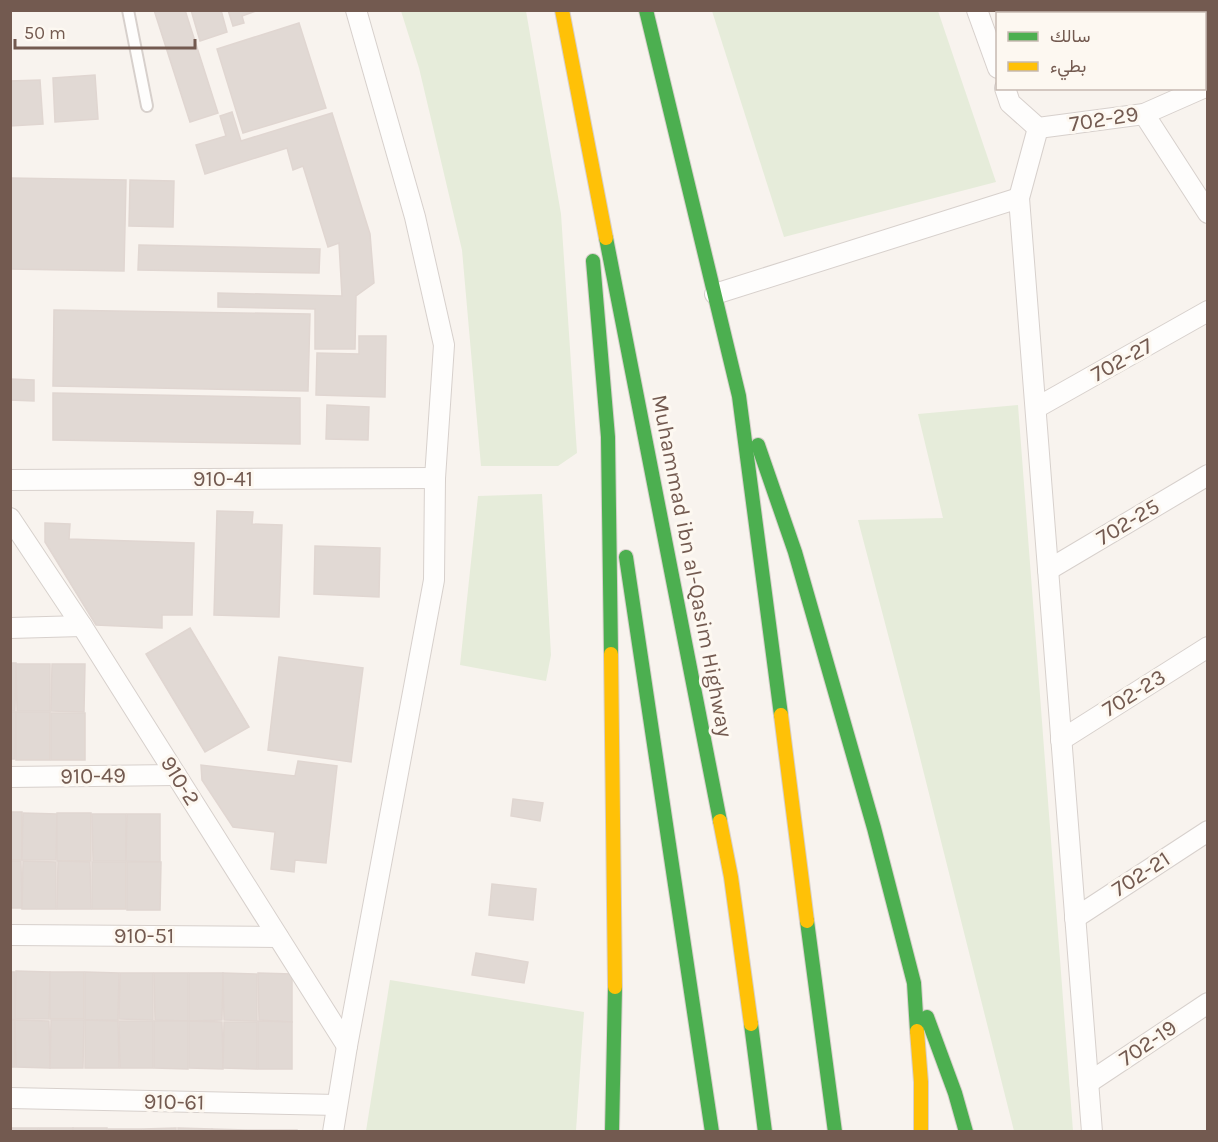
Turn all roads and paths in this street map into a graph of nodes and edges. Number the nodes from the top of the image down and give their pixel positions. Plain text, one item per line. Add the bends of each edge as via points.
1 (128, 10) edge
2 (356, 10) edge
3 (562, 10) edge
4 (646, 10) edge
5 (977, 10) edge
6 (996, 62) edge
7 (578, 86) junction
8 (1200, 90) edge
9 (1008, 96) edge
10 (147, 106) dead end
11 (1144, 114) junction
12 (1038, 128) junction
13 (1019, 198) junction
14 (1208, 213) edge
15 (590, 226) dead end
16 (592, 250) dead end
17 (715, 294) junction
18 (1208, 311) edge
19 (739, 396) junction
20 (1036, 408) junction
21 (608, 437) junction
22 (1208, 475) edge
23 (435, 478) junction
24 (10, 480) edge
25 (10, 518) edge
26 (1048, 570) junction
27 (82, 626) junction
28 (10, 628) edge
29 (1208, 647) edge
30 (1061, 740) junction
31 (176, 775) junction
32 (10, 777) edge
33 (1208, 831) edge
34 (1075, 918) junction
35 (10, 935) edge
36 (278, 937) junction
37 (914, 983) junction
38 (1208, 1003) edge
39 (346, 1046) junction
40 (1088, 1083) junction
41 (10, 1098) edge
42 (336, 1106) junction
43 (333, 1131) edge
44 (612, 1131) edge
45 (712, 1131) edge
46 (765, 1131) edge
47 (835, 1131) edge
48 (921, 1131) edge
49 (966, 1131) edge
50 (1092, 1131) edge

1 - 10 lane
2 - 23 street via 414,217 444,345
3 - 7 highway, Muhammad ibn al-Qasim Highway
4 - 17 highway
5 - 6 street
7 - 15 highway
7 - 46 highway, Muhammad ibn al-Qasim Highway via 731,877
8 - 11 street, 702-29
9 - 12 street, 702-29
11 - 12 street, 702-29
11 - 14 street
12 - 13 street
13 - 17 street
13 - 20 street
16 - 21 highway
17 - 19 highway
18 - 20 street, 702-27
19 - 37 highway via 795,552
19 - 47 highway
20 - 26 street
21 - 44 highway via 615,1007
21 - 45 highway
22 - 26 street, 702-25
23 - 24 street, 910-41
23 - 39 street via 434,580
25 - 27 street, 910-2
26 - 30 street
27 - 28 street
27 - 31 street, 910-2
29 - 30 street, 702-23
30 - 34 street
31 - 32 street, 910-49
31 - 36 street, 910-2
33 - 34 street, 702-21
34 - 40 street
35 - 36 street, 910-51
36 - 39 street, 910-2
37 - 48 highway
37 - 49 highway
38 - 40 street, 702-19
39 - 42 street
40 - 50 street
41 - 42 street, 910-61
42 - 43 street

